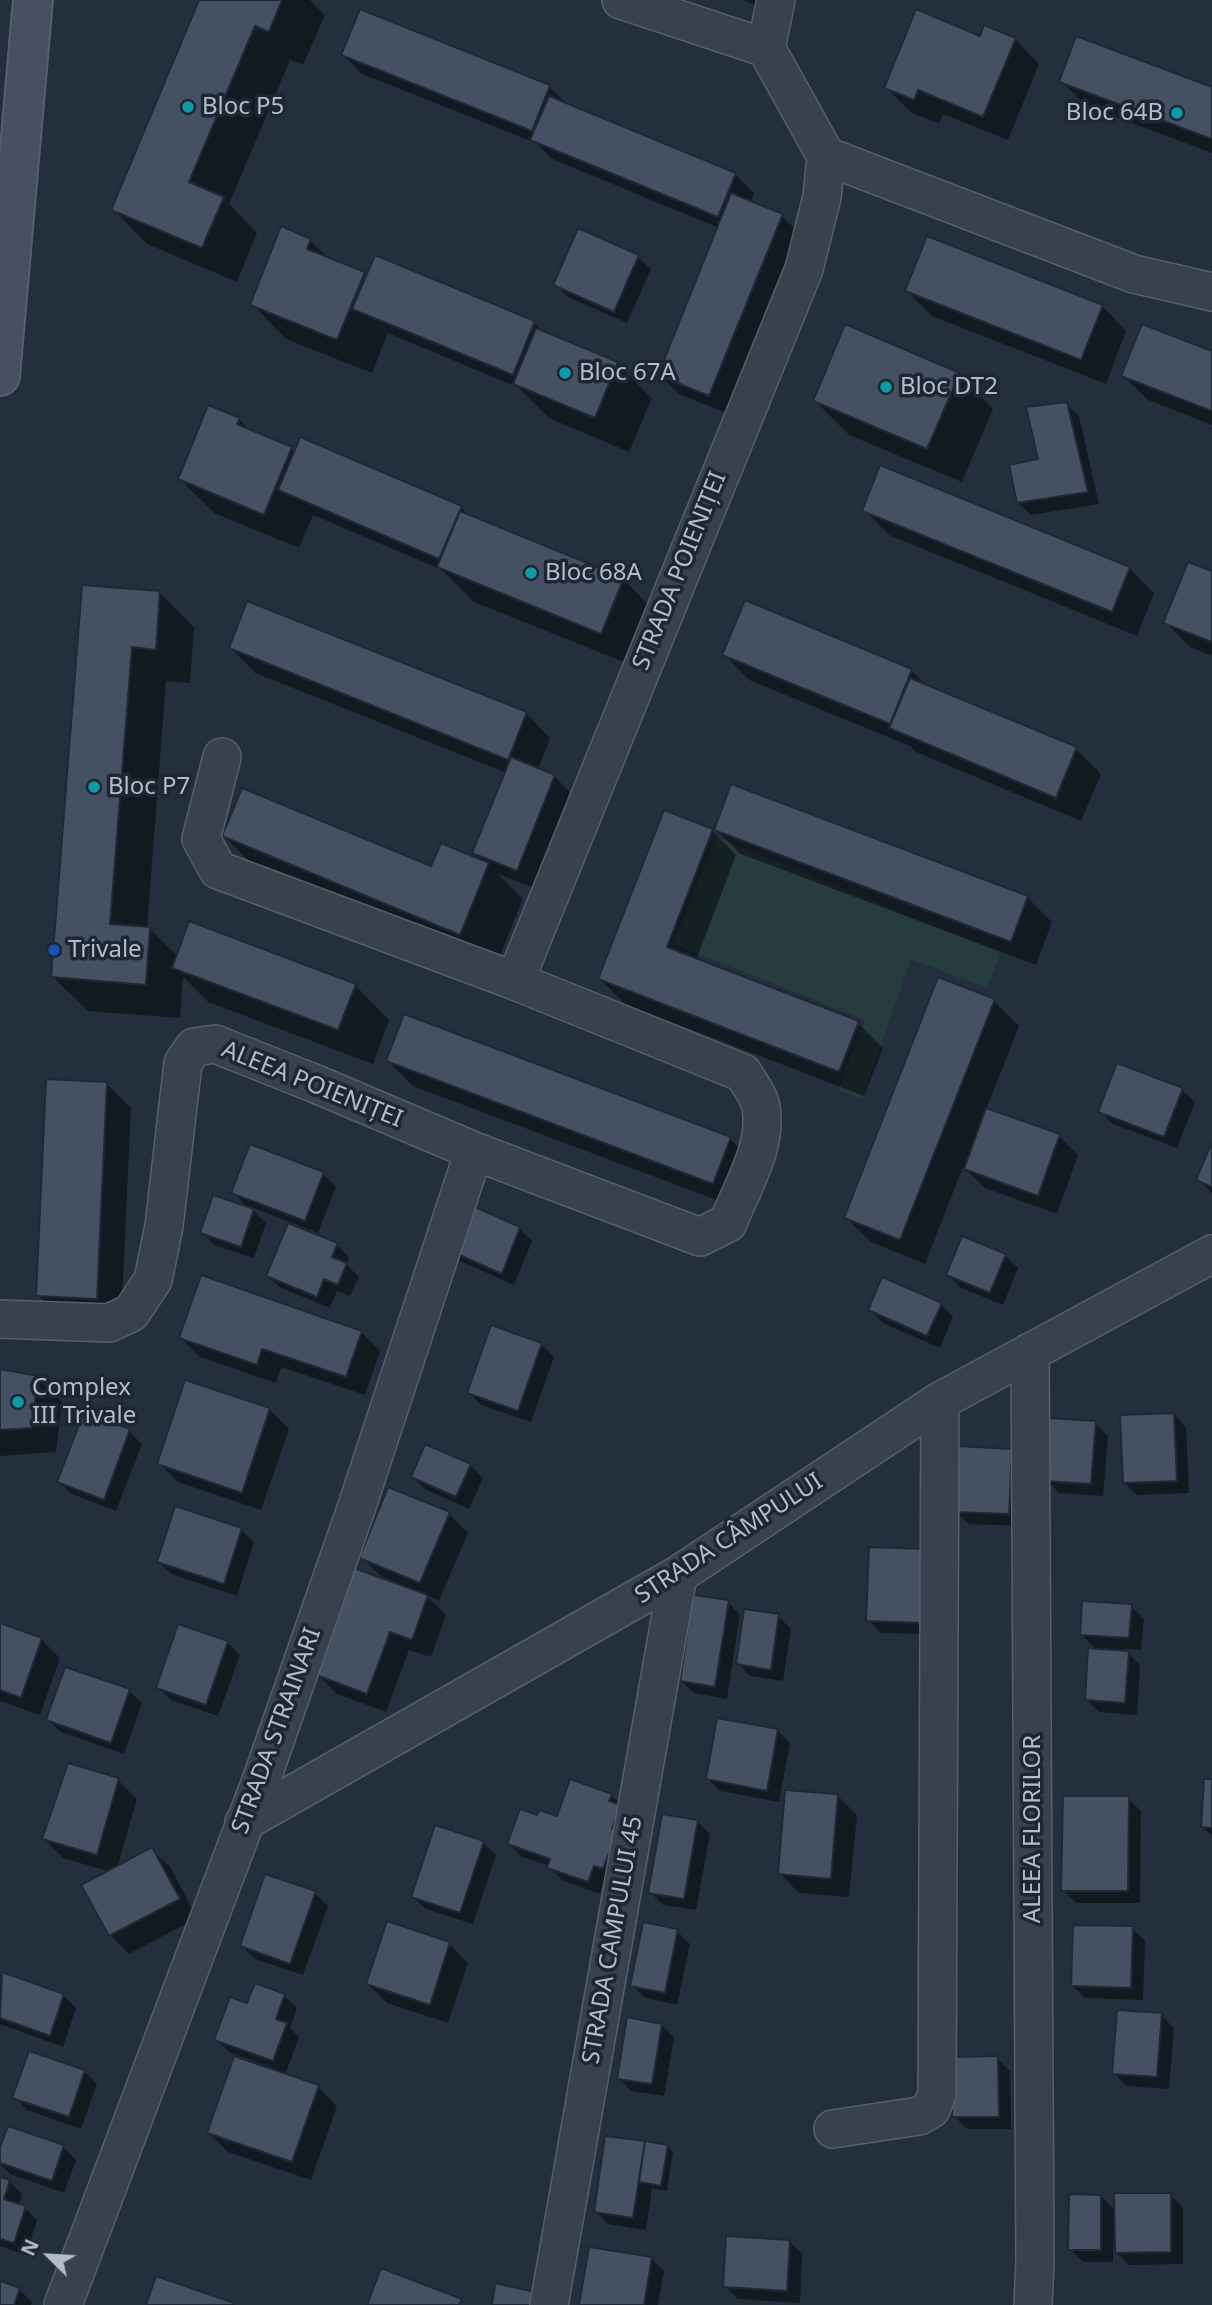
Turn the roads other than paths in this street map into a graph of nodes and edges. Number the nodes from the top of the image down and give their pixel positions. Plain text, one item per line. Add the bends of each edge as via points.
1 (33, 0) edge
2 (621, 0) edge
3 (776, 0) edge
4 (766, 48) junction
5 (826, 156) junction
6 (1212, 292) edge
7 (0, 376) edge
8 (222, 757) dead end
9 (515, 981) junction
10 (474, 1151) junction
11 (1212, 1254) edge
12 (0, 1319) edge
13 (1030, 1352) junction
14 (940, 1401) junction
15 (678, 1575) junction
16 (244, 1822) junction
17 (833, 2129) dead end
18 (63, 2305) edge
19 (549, 2305) edge
20 (1033, 2305) edge

1 - 7 main road
2 - 4 street
3 - 4 street
4 - 5 street
5 - 6 street via 1134,274
5 - 9 street, STRADA POIENIȚEI via 822,197 804,269
8 - 9 street via 201,838 218,870
9 - 10 street, ALEEA POIENIȚEI via 743,1073 761,1105 761,1140 728,1223 700,1237
10 - 12 street, ALEEA POIENIȚEI via 215,1044 194,1047 183,1063 164,1226 153,1280 131,1313 109,1323
10 - 16 street, STRADA STRAINARI via 352,1519
11 - 13 street, STRADA CÂMPULUI
13 - 14 street, STRADA CÂMPULUI
13 - 20 street, ALEEA FLORILOR
14 - 15 street, STRADA CÂMPULUI
14 - 17 street via 937,2094 931,2109 919,2116
15 - 16 street, STRADA CÂMPULUI
15 - 19 street, STRADA CAMPULUI 45
16 - 18 street, STRADA STRAINARI

